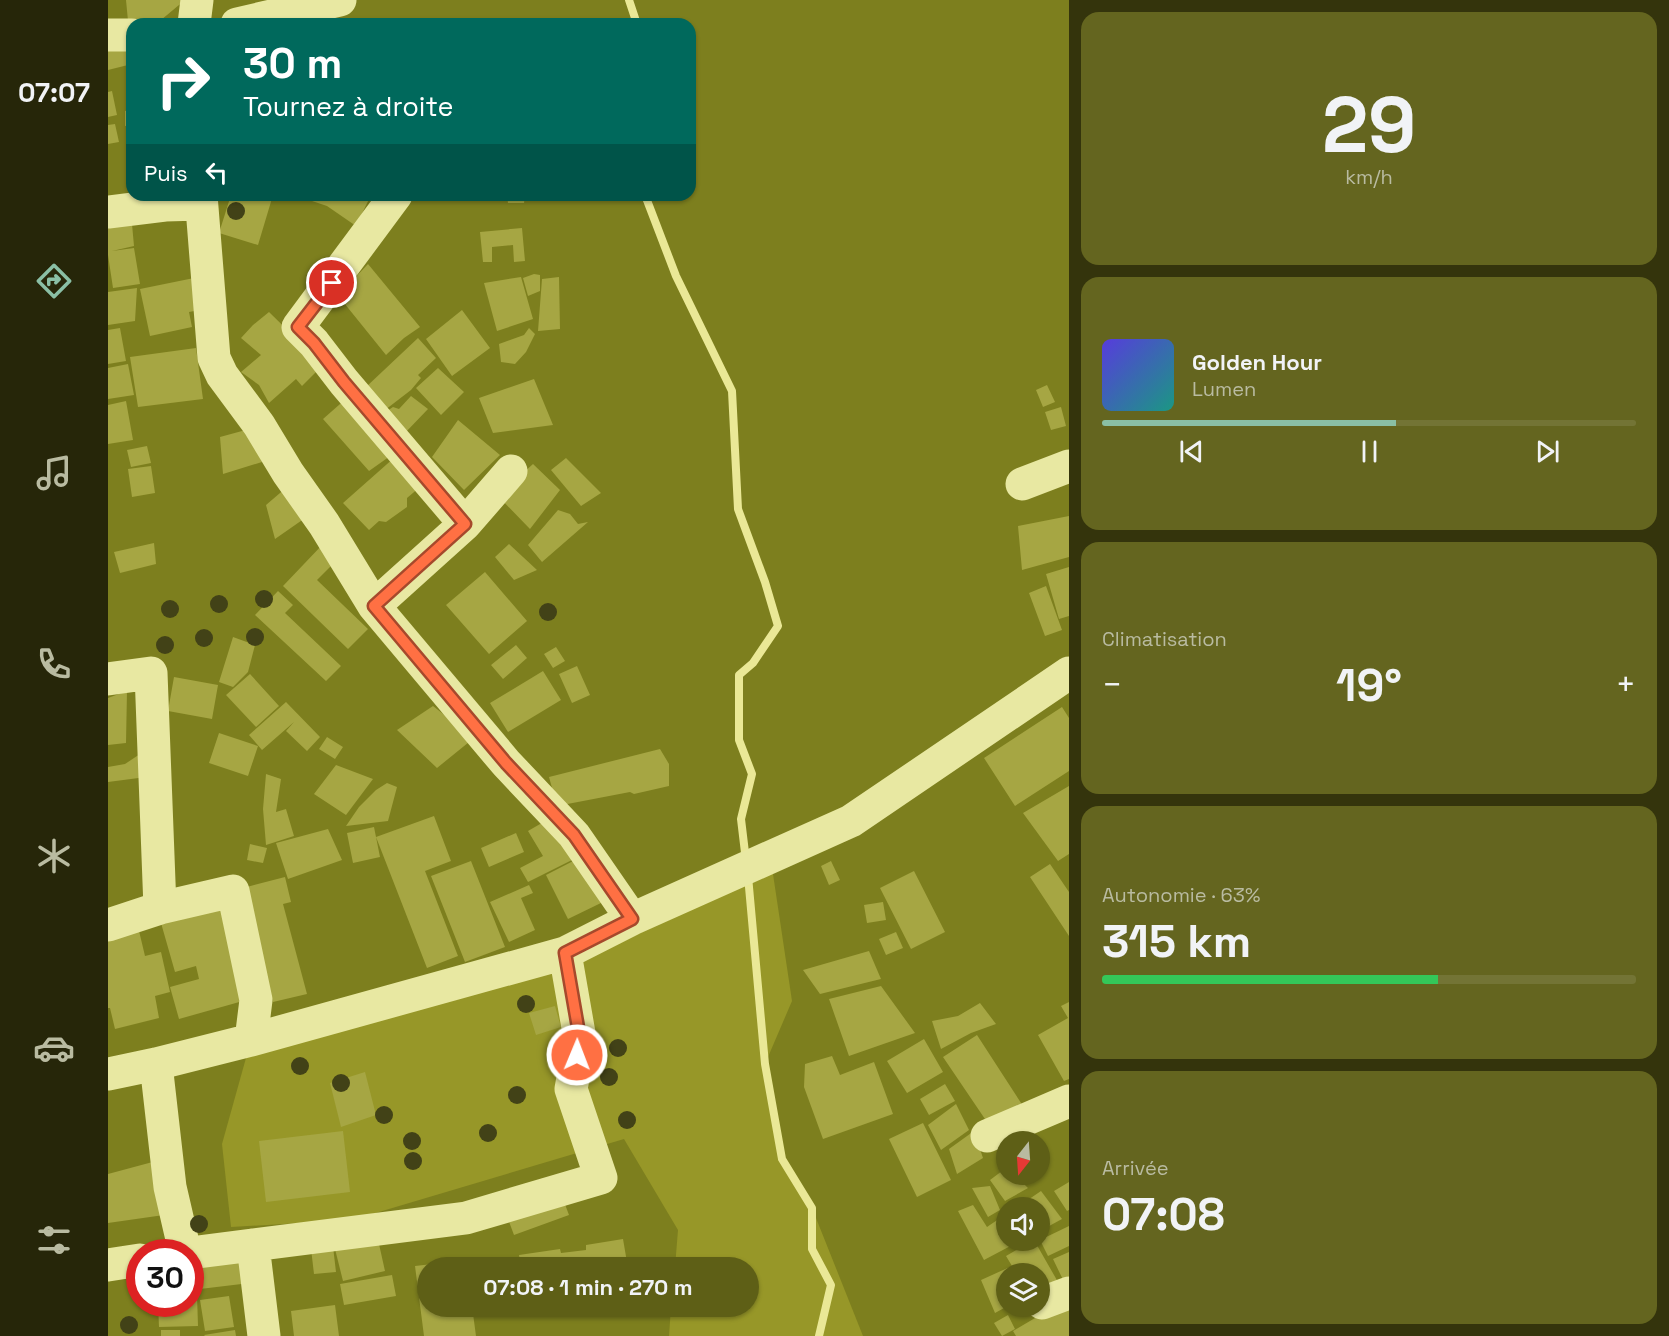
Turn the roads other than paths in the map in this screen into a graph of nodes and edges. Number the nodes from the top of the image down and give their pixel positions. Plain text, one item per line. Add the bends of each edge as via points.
1 (197, 0) edge
2 (340, 0) edge
3 (195, 18) edge
4 (263, 18) edge
5 (108, 35) edge
6 (126, 35) edge
7 (189, 201) edge
8 (201, 201) edge
9 (392, 201) edge
10 (108, 212) edge
11 (1069, 466) edge
12 (512, 471) dead end
13 (1022, 484) dead end
14 (465, 524) junction
15 (374, 606) junction
16 (1069, 673) edge
17 (108, 679) edge
18 (160, 908) junction
19 (632, 919) junction
20 (108, 925) edge
21 (565, 953) junction
22 (251, 1040) junction
23 (156, 1064) junction
24 (108, 1074) edge
25 (1069, 1101) edge
26 (987, 1136) dead end
27 (182, 1239) edge
28 (253, 1245) junction
29 (204, 1251) edge
30 (126, 1262) edge
31 (108, 1265) edge
32 (264, 1336) edge

1 - 3 street
2 - 4 street
5 - 6 street
7 - 10 street
8 - 15 street via 214,358
9 - 14 street via 298,327
11 - 13 street
12 - 14 street
14 - 15 street
15 - 19 street via 506,763 574,835
16 - 19 street via 851,822
17 - 18 street via 151,673
18 - 20 street
18 - 22 street via 233,891 256,1000
19 - 21 street
21 - 22 street
21 - 28 street via 580,1039 572,1089 602,1178 466,1218
22 - 23 street
23 - 24 street
23 - 27 street via 170,1187
25 - 26 street
28 - 29 street
28 - 32 street
30 - 31 street

